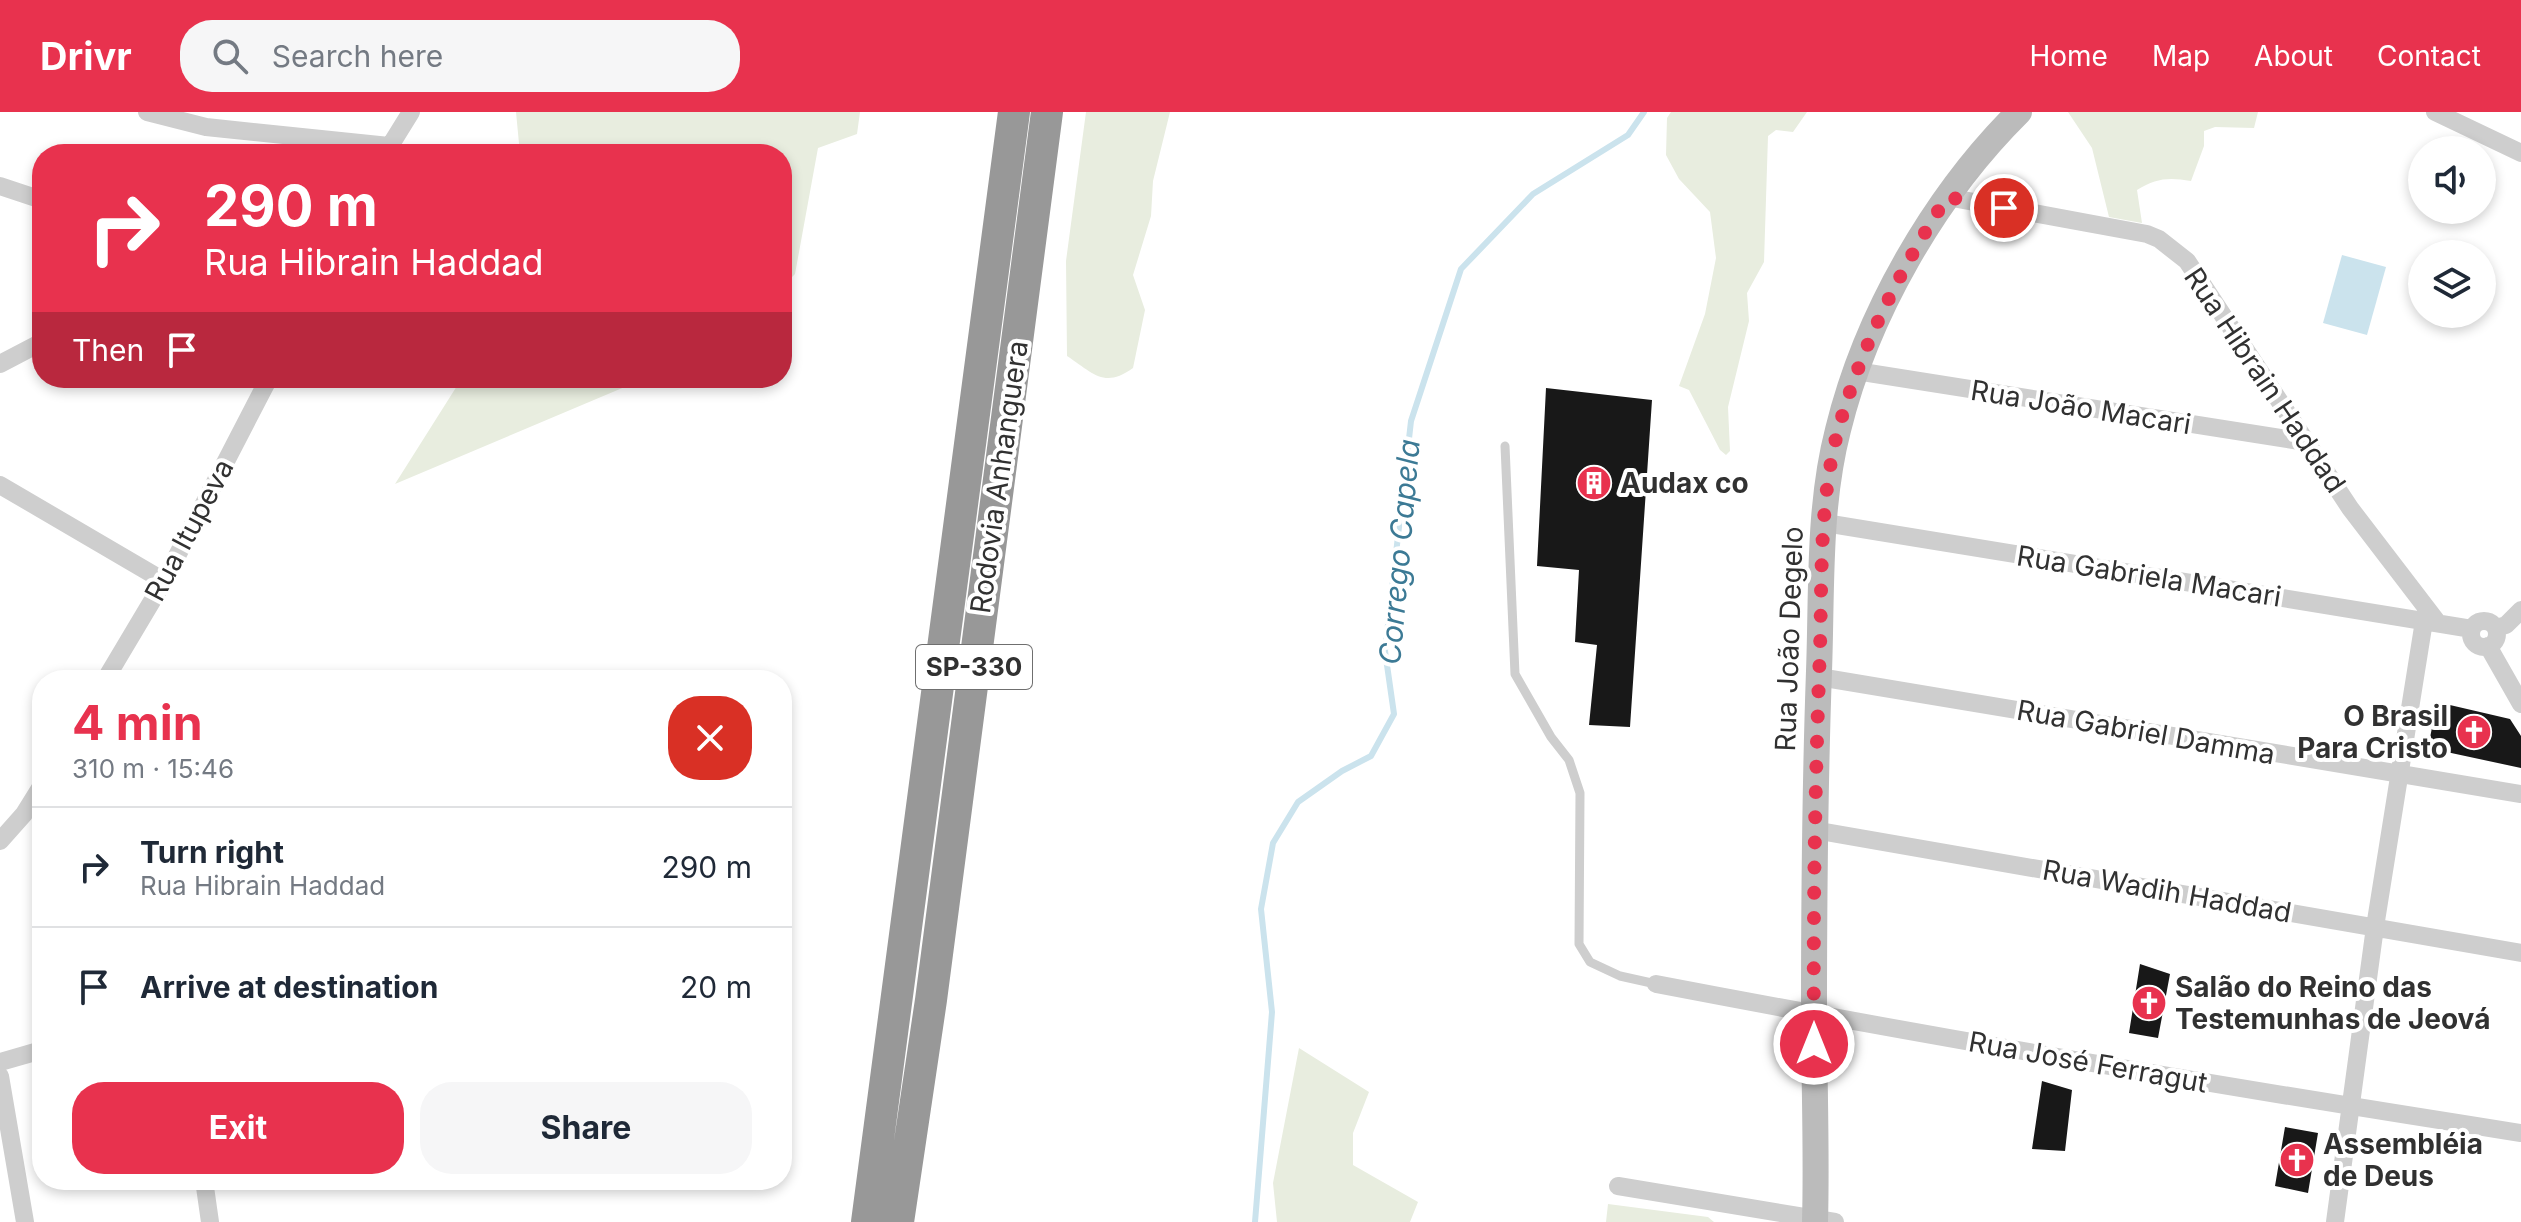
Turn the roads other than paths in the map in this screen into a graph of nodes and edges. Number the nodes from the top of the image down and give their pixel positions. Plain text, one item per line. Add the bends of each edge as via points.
1 (147, 112) edge
2 (411, 112) edge
3 (1014, 112) edge
4 (1047, 112) edge
5 (2019, 112) edge
6 (2435, 112) edge
7 (340, 144) edge
8 (391, 144) edge
9 (2521, 153) edge
10 (0, 186) edge
11 (32, 197) edge
12 (1947, 197) junction
13 (32, 347) edge
14 (0, 364) edge
15 (1856, 371) junction
16 (264, 388) edge
17 (2306, 442) junction
18 (1505, 446) dead end
19 (0, 485) edge
20 (1825, 523) junction
21 (164, 581) junction
22 (2521, 610) edge
23 (2431, 622) junction
24 (2496, 628) junction
25 (2472, 629) junction
26 (2488, 646) junction
27 (111, 670) edge
28 (1819, 677) junction
29 (2521, 704) edge
30 (2401, 775) junction
31 (2521, 794) edge
32 (32, 801) edge
33 (1814, 830) junction
34 (0, 841) edge
35 (2375, 927) junction
36 (2521, 953) edge
37 (1656, 984) joint
38 (1814, 1014) junction
39 (32, 1053) edge
40 (0, 1062) edge
41 (0, 1076) edge
42 (2351, 1107) junction
43 (2521, 1133) edge
44 (1618, 1186) dead end
45 (205, 1190) edge
46 (1821, 1221) edge
47 (25, 1222) edge
48 (210, 1222) edge
49 (867, 1222) edge
50 (898, 1222) edge
51 (2335, 1222) edge

1 - 7 street via 206,127
2 - 8 street
3 - 49 highway, Rodovia Anhanguera / SP-330
4 - 50 highway, Rodovia Anhanguera / SP-330
5 - 12 street, Rua João Degelo
6 - 9 street
10 - 11 street
12 - 15 street, Rua João Degelo via 1914,248
12 - 17 street, Rua Hibrain Haddad via 2159,239 2187,261
13 - 14 street
15 - 17 street, Rua João Macari
15 - 20 street, Rua João Degelo via 1838,429
16 - 21 street, Rua Itupeva
17 - 23 street, Rua Hibrain Haddad
18 - 37 lane via 1515,674 1569,760 1580,793 1579,944 1590,962
19 - 21 street
20 - 23 street, Rua Gabriela Macari
20 - 28 street, Rua João Degelo
21 - 27 street, Rua Itupeva
22 - 24 street
23 - 25 street, Rua Gabriela Macari
23 - 30 street
24 - 25 street via 2482,621
24 - 26 street via 2495,641
25 - 26 street via 2476,644
26 - 29 street
28 - 30 street, Rua Gabriel Damma
28 - 33 street, Rua João Degelo
30 - 31 street, Rua Gabriel Damma
30 - 35 street
32 - 34 street
33 - 35 street, Rua Wadih Haddad
33 - 38 street, Rua João Degelo
35 - 36 street, Rua Wadih Haddad
35 - 42 street
37 - 38 street, Rua José Ferragut
38 - 42 street, Rua José Ferragut
38 - 46 street, Rua João Degelo
39 - 40 street
41 - 47 street
42 - 43 street, Rua José Ferragut
42 - 51 street
44 - 46 street
45 - 48 street

